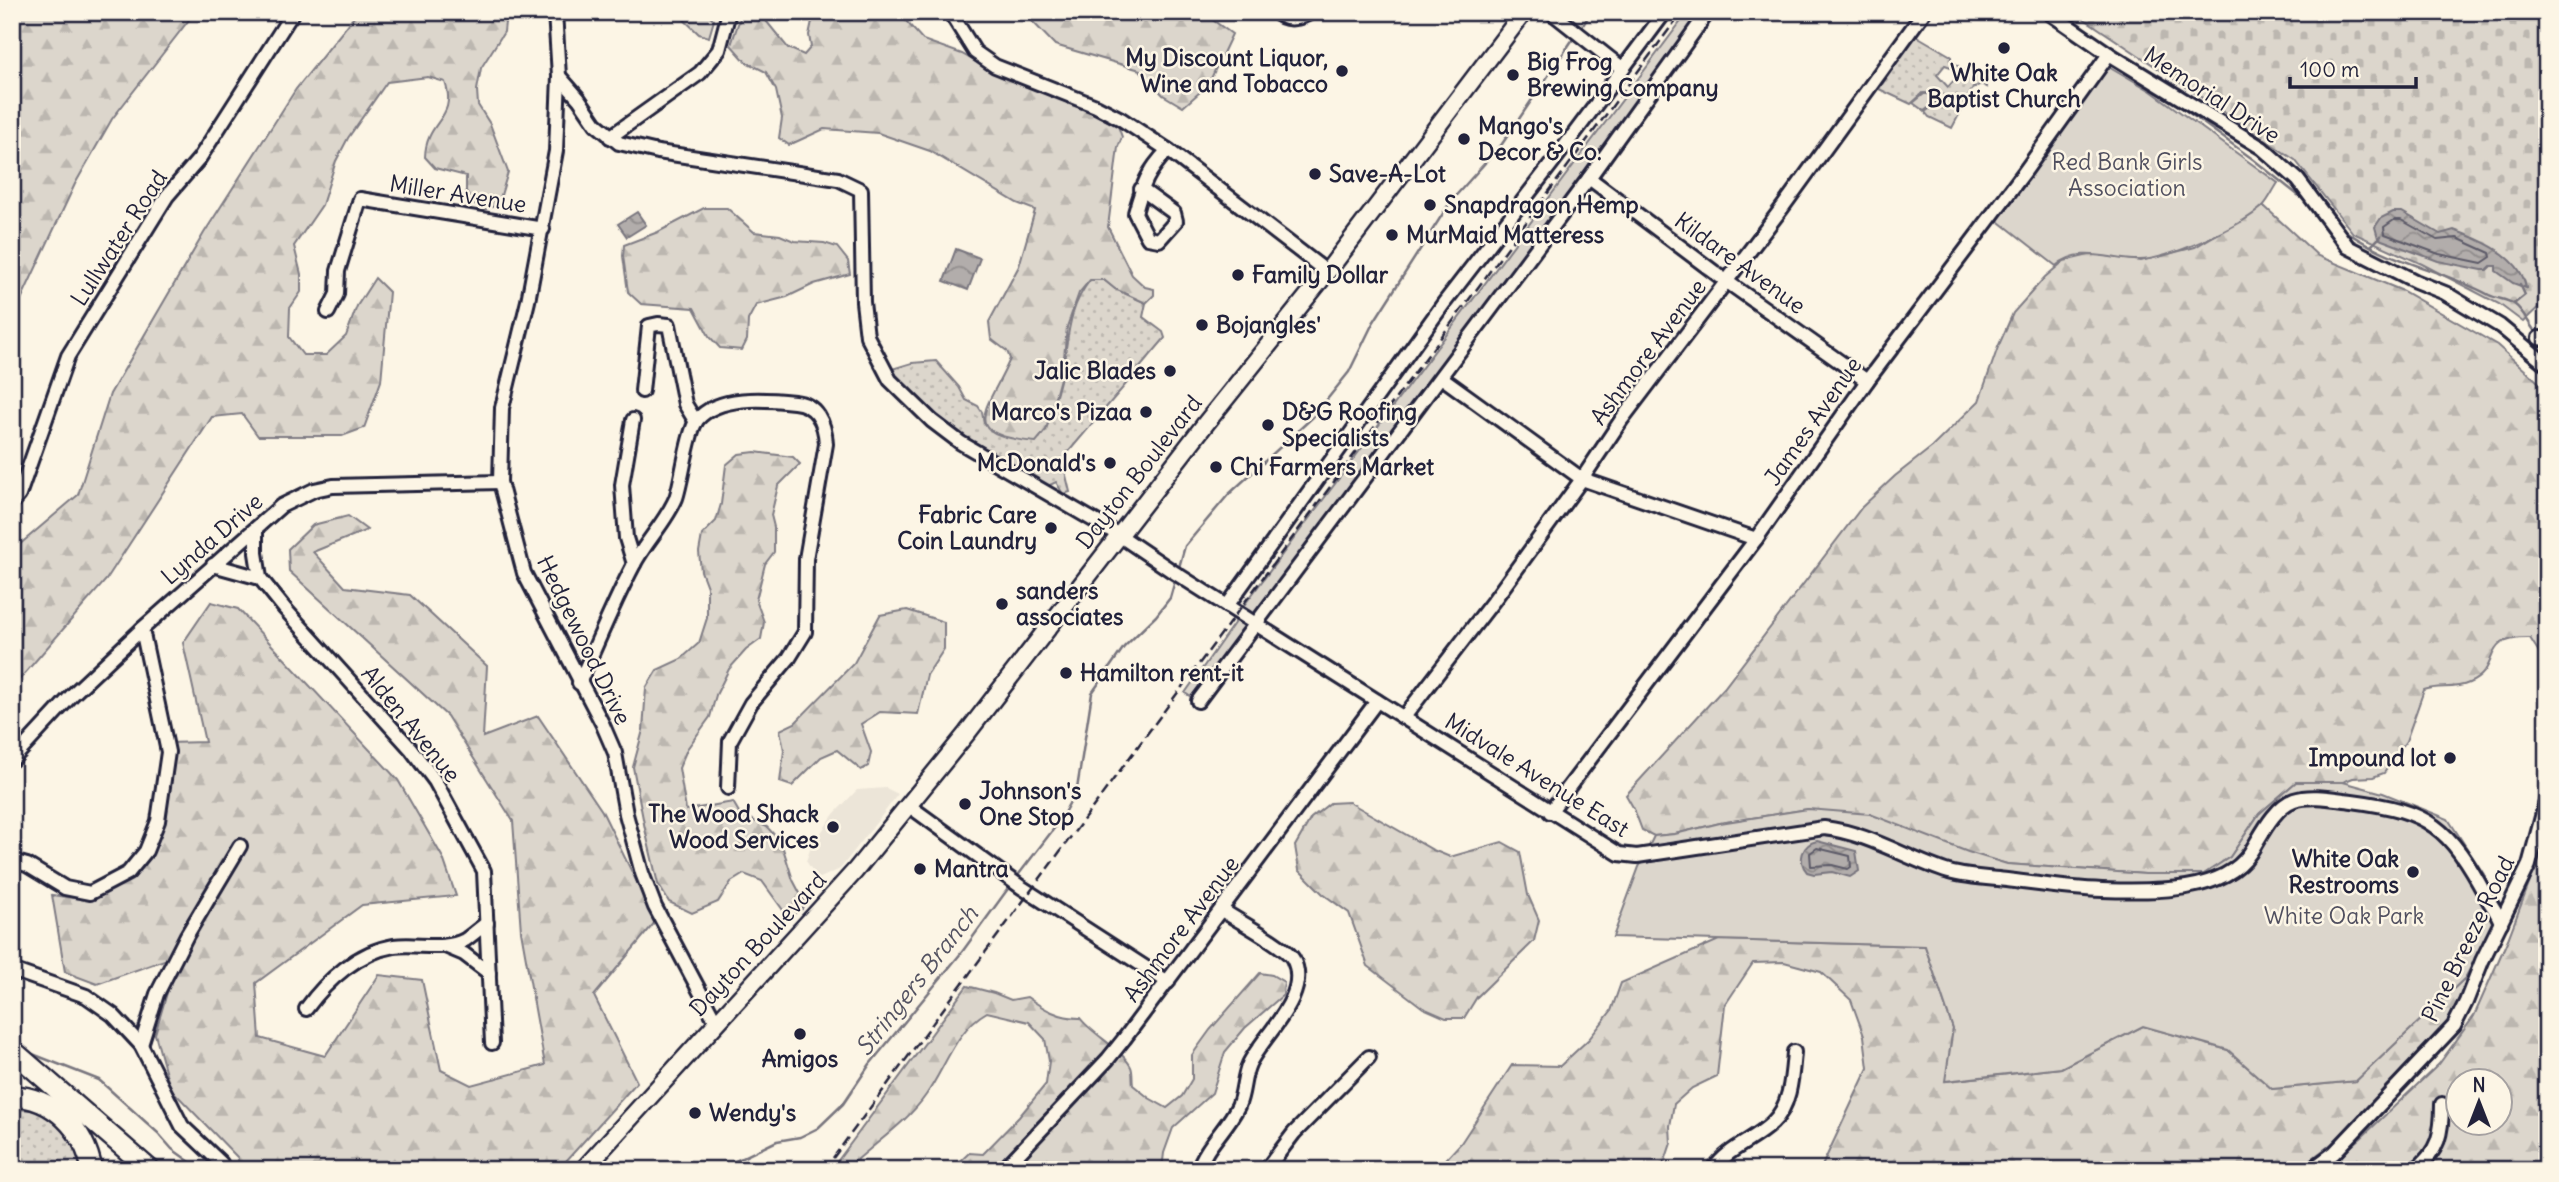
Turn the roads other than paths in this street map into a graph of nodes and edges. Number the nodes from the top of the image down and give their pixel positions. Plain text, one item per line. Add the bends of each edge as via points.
1 (293, 12) edge
2 (555, 12) edge
3 (729, 12) edge
4 (950, 12) edge
5 (1276, 12) edge
6 (1311, 12) edge
7 (1524, 12) edge
8 (1550, 12) edge
9 (1665, 12) edge
10 (1708, 12) edge
11 (1924, 12) edge
12 (2048, 12) edge
13 (2109, 54) junction
14 (1622, 68) junction
15 (559, 76) junction
16 (610, 137) junction
17 (1167, 150) junction
18 (1589, 178) junction
19 (1142, 189) dead end
20 (543, 229) junction
21 (1327, 272) junction
22 (1726, 281) junction
23 (328, 312) dead end
24 (2547, 365) edge
25 (1441, 377) junction
26 (1867, 381) junction
27 (642, 391) dead end
28 (633, 421) dead end
29 (696, 422) junction
30 (1581, 479) junction
31 (500, 481) junction
32 (12, 503) edge
33 (256, 529) junction
34 (1119, 535) junction
35 (1756, 539) junction
36 (213, 565) junction
37 (634, 565) junction
38 (261, 578) junction
39 (1227, 606) junction
40 (1257, 625) junction
41 (142, 629) junction
42 (579, 683) junction
43 (1198, 701) dead end
44 (1377, 701) junction
45 (1404, 717) junction
46 (12, 760) edge
47 (728, 788) dead end
48 (2547, 798) edge
49 (908, 805) junction
50 (1550, 812) junction
51 (240, 846) dead end
52 (12, 861) edge
53 (1222, 910) junction
54 (487, 923) junction
55 (2501, 923) junction
56 (445, 946) junction
57 (12, 970) edge
58 (489, 973) junction
59 (1168, 982) junction
60 (306, 1009) dead end
61 (716, 1022) junction
62 (492, 1043) dead end
63 (141, 1045) junction
64 (12, 1050) edge
65 (1794, 1052) dead end
66 (1368, 1057) dead end
67 (12, 1096) edge
68 (2442, 1104) dead end
69 (2316, 1168) edge
70 (92, 1170) edge
71 (150, 1170) edge
72 (224, 1170) edge
73 (583, 1170) edge
74 (1003, 1170) edge
75 (1198, 1170) edge
76 (1266, 1170) edge
77 (1713, 1170) edge
78 (2415, 1170) edge

1 - 32 street, Lullwater Road via 199,159 167,195 68,356 19,495
2 - 15 street, Hedgewood Drive
3 - 16 street via 719,50 700,73
4 - 17 street via 975,52 995,66 1096,106
5 - 6 street via 1296,19
7 - 21 main road, Dayton Boulevard
8 - 14 street
9 - 14 street
10 - 18 street
11 - 22 street, Ashmore Avenue
12 - 13 street, Memorial Drive
13 - 24 street, Memorial Drive via 2262,148 2298,180 2348,247 2445,293 2500,326
13 - 26 street, James Avenue
14 - 39 street via 1441,307
15 - 16 street
15 - 20 street, Hedgewood Drive via 556,151
16 - 34 street, Midvale Avenue East via 619,144 658,152 838,179 861,190 867,336 890,380 961,443
17 - 19 street via 1151,168
17 - 21 street
18 - 22 street, Kildare Avenue
18 - 25 street
20 - 23 street, Miller Avenue via 360,199 338,271 337,294
20 - 31 street, Hedgewood Drive via 502,408
21 - 34 main road, Dayton Boulevard
22 - 26 street, Kildare Avenue
22 - 30 street, Ashmore Avenue
25 - 30 street
25 - 40 street
26 - 35 street, James Avenue
27 - 29 street via 649,326 669,325 685,404
28 - 37 street via 622,485 626,538
29 - 37 street via 675,499
29 - 47 street via 727,404 800,402 819,415 825,433 806,559 805,632 751,703 730,741
30 - 35 street
30 - 45 street, Ashmore Avenue
31 - 33 street, Lynda Drive via 314,490 281,506
31 - 42 street, Hedgewood Drive via 524,573
33 - 36 street, Lynda Drive
33 - 38 street
34 - 39 street, Midvale Avenue East
34 - 49 main road, Dayton Boulevard
35 - 50 street, James Avenue
36 - 38 street
36 - 41 street, Lynda Drive
37 - 42 street
38 - 54 street, Alden Avenue via 435,781 484,871
39 - 40 street, Midvale Avenue East
40 - 43 street
40 - 44 street, Midvale Avenue East
41 - 46 street, Lynda Drive
41 - 52 street via 168,752 158,821 146,851 128,873 90,893 65,888
42 - 61 street, Hedgewood Drive via 615,753 626,814 655,907
44 - 45 street, Midvale Avenue East
44 - 53 street, Ashmore Avenue
45 - 50 street, Midvale Avenue East
48 - 55 street, Pine Breeze Road via 2529,865
49 - 59 street via 1015,883
49 - 61 main road, Dayton Boulevard via 826,906
50 - 55 street, Midvale Avenue East via 1619,854 1637,856 1824,828 1860,836 1951,873 2127,889 2217,880 2239,867 2286,804 2301,798 2332,798 2413,813 2436,825 2477,876
51 - 63 street via 157,994
53 - 59 street, Ashmore Avenue
53 - 75 street via 1285,950 1294,960 1296,988 1252,1057 1238,1105
54 - 56 street via 463,941
54 - 58 street, Alden Avenue
55 - 69 street, Pine Breeze Road via 2454,1026
56 - 58 street
56 - 60 street via 395,946 374,951 337,975
57 - 63 street via 86,996 113,1015
58 - 62 street, Alden Avenue
59 - 74 street, Ashmore Avenue via 1108,1059
61 - 73 main road, Dayton Boulevard
63 - 72 street via 182,1126
64 - 71 highway
65 - 77 street via 1789,1093 1778,1117 1729,1151
66 - 76 street via 1302,1124
67 - 70 highway via 36,1100 65,1117 88,1151
68 - 78 street via 2442,1127 2434,1152

